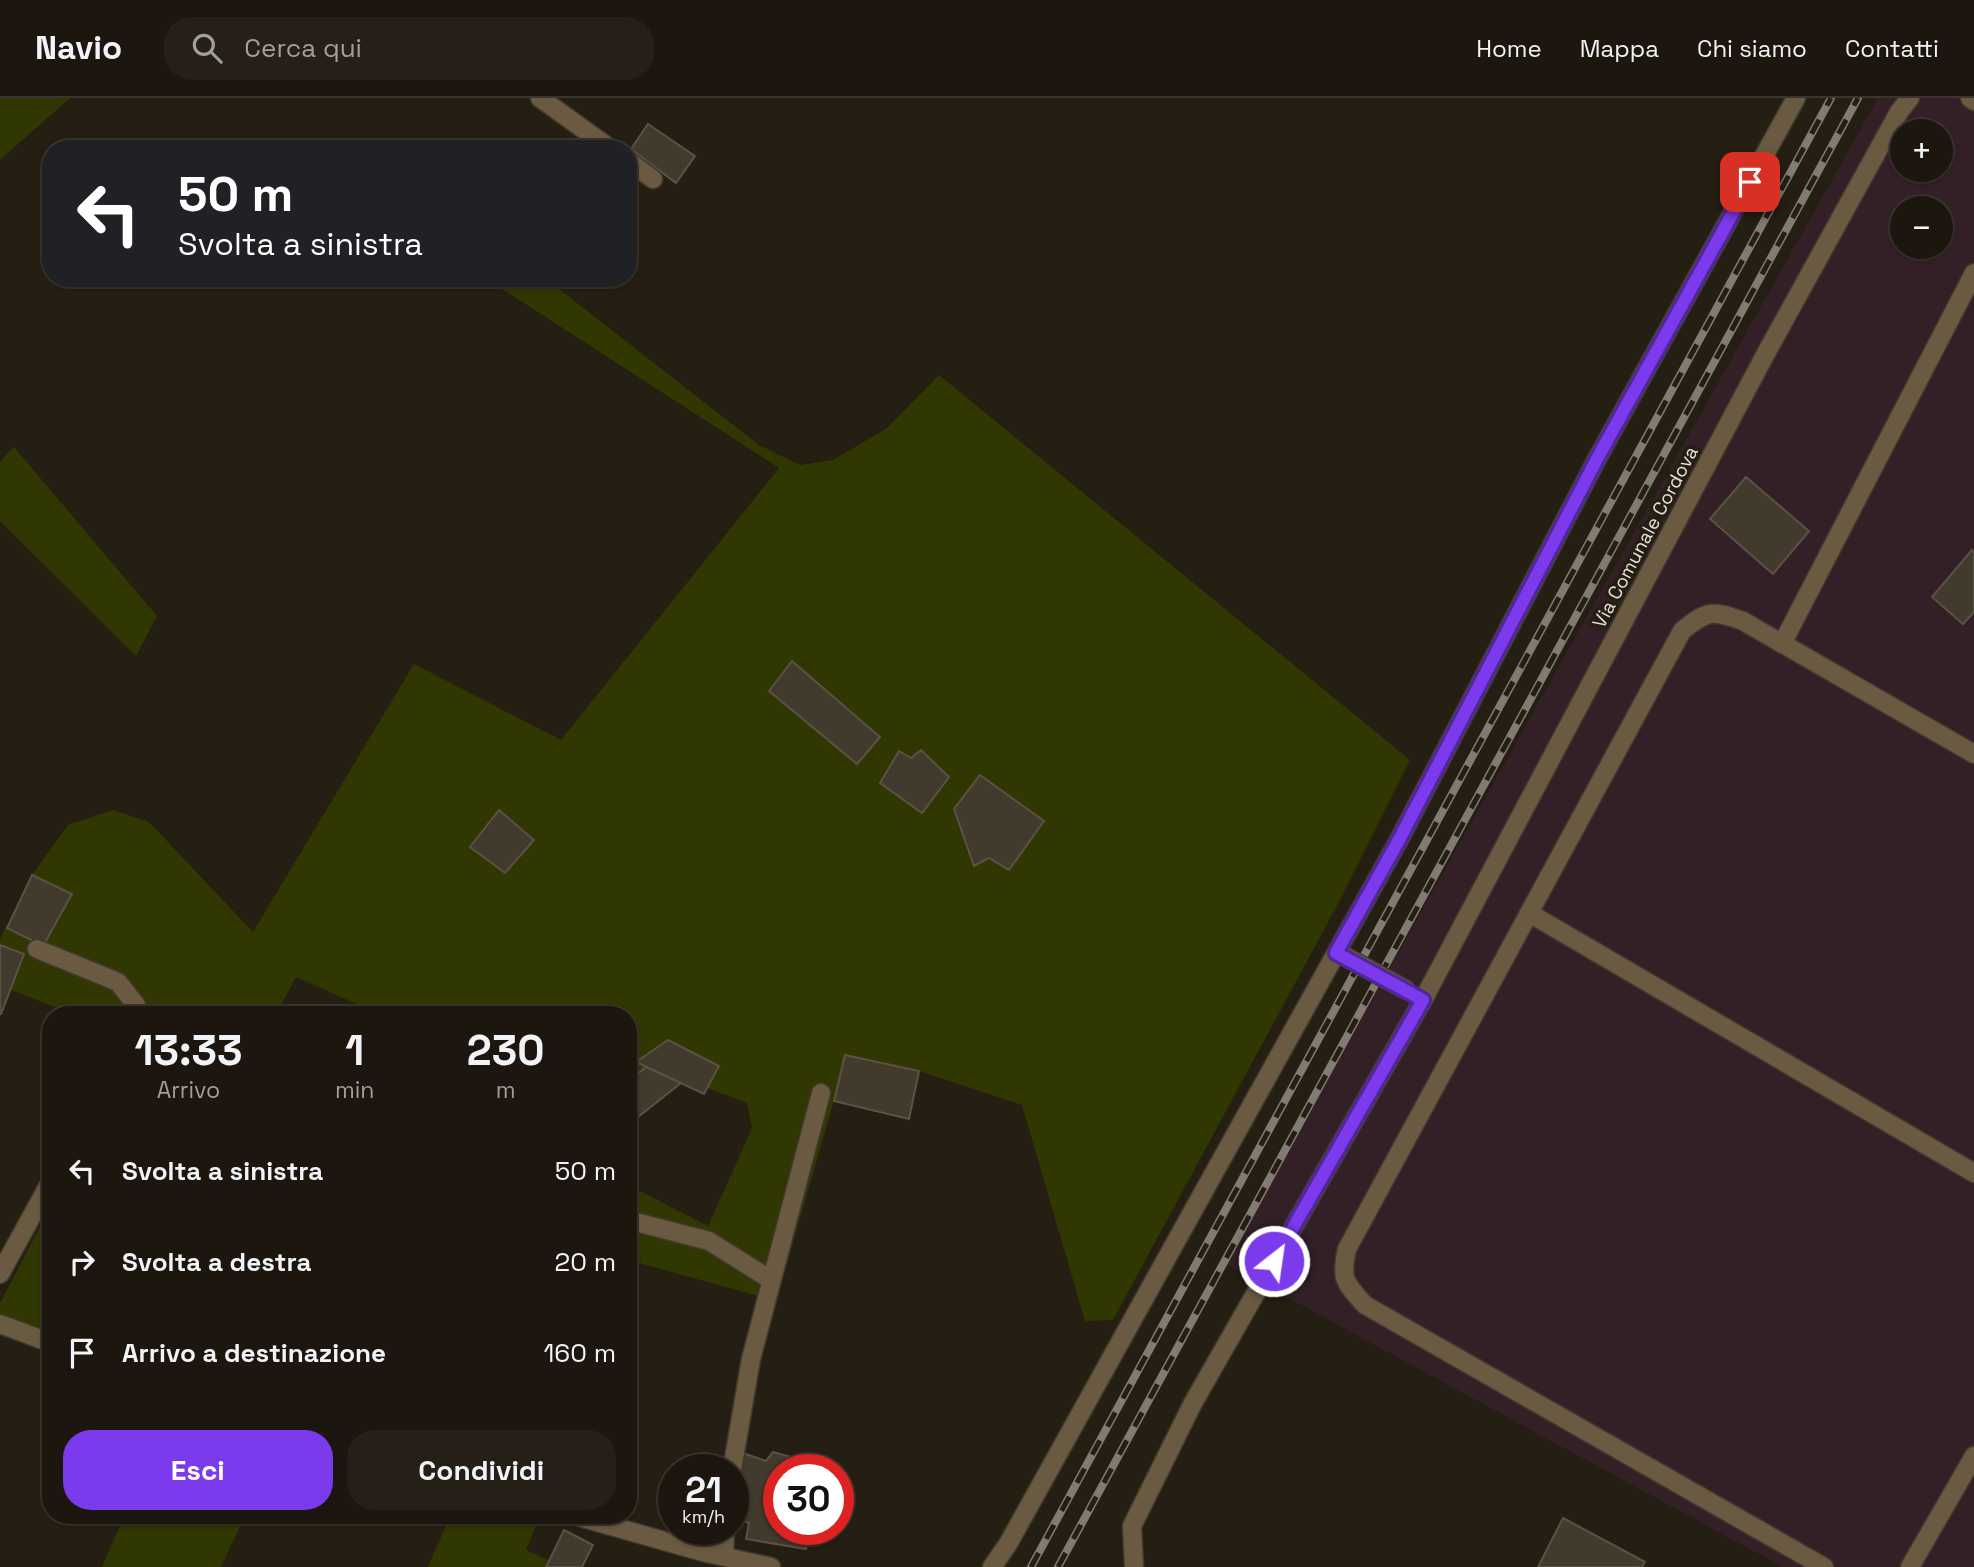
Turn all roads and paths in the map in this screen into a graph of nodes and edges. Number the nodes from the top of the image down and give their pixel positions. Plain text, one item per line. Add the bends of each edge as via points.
1 (540, 98) edge
2 (1796, 98) edge
3 (1910, 98) edge
4 (598, 140) edge
5 (637, 167) edge
6 (653, 179) dead end
7 (1974, 273) edge
8 (1782, 644) junction
9 (1974, 754) edge
10 (1529, 913) junction
11 (37, 949) dead end
12 (1341, 955) junction
13 (1415, 995) junction
14 (136, 1006) edge
15 (821, 1093) dead end
16 (1974, 1173) edge
17 (42, 1197) edge
18 (637, 1222) edge
19 (0, 1274) edge
20 (771, 1280) junction
21 (0, 1324) edge
22 (42, 1340) edge
23 (735, 1454) edge
24 (1974, 1456) edge
25 (606, 1524) edge
26 (724, 1545) edge
27 (724, 1556) junction
28 (771, 1567) edge
29 (992, 1567) edge
30 (1135, 1567) edge
31 (1824, 1567) edge
32 (1910, 1567) edge

1 - 4 street
2 - 12 street via 1598,457
3 - 13 street, Via Comunale Cordova
5 - 6 street
7 - 8 street
8 - 9 street
8 - 10 street via 1719,613 1699,617 1682,631
10 - 16 street
10 - 31 street via 1347,1249 1342,1270 1349,1287 1365,1305
11 - 14 street via 118,982
12 - 13 street, bridge
12 - 29 street
13 - 30 street, Via Comunale Cordova via 1193,1403 1132,1525
15 - 20 street
17 - 19 street
18 - 20 street via 709,1241
20 - 23 street
21 - 22 street
24 - 32 street
25 - 27 street
26 - 27 street
27 - 28 street

